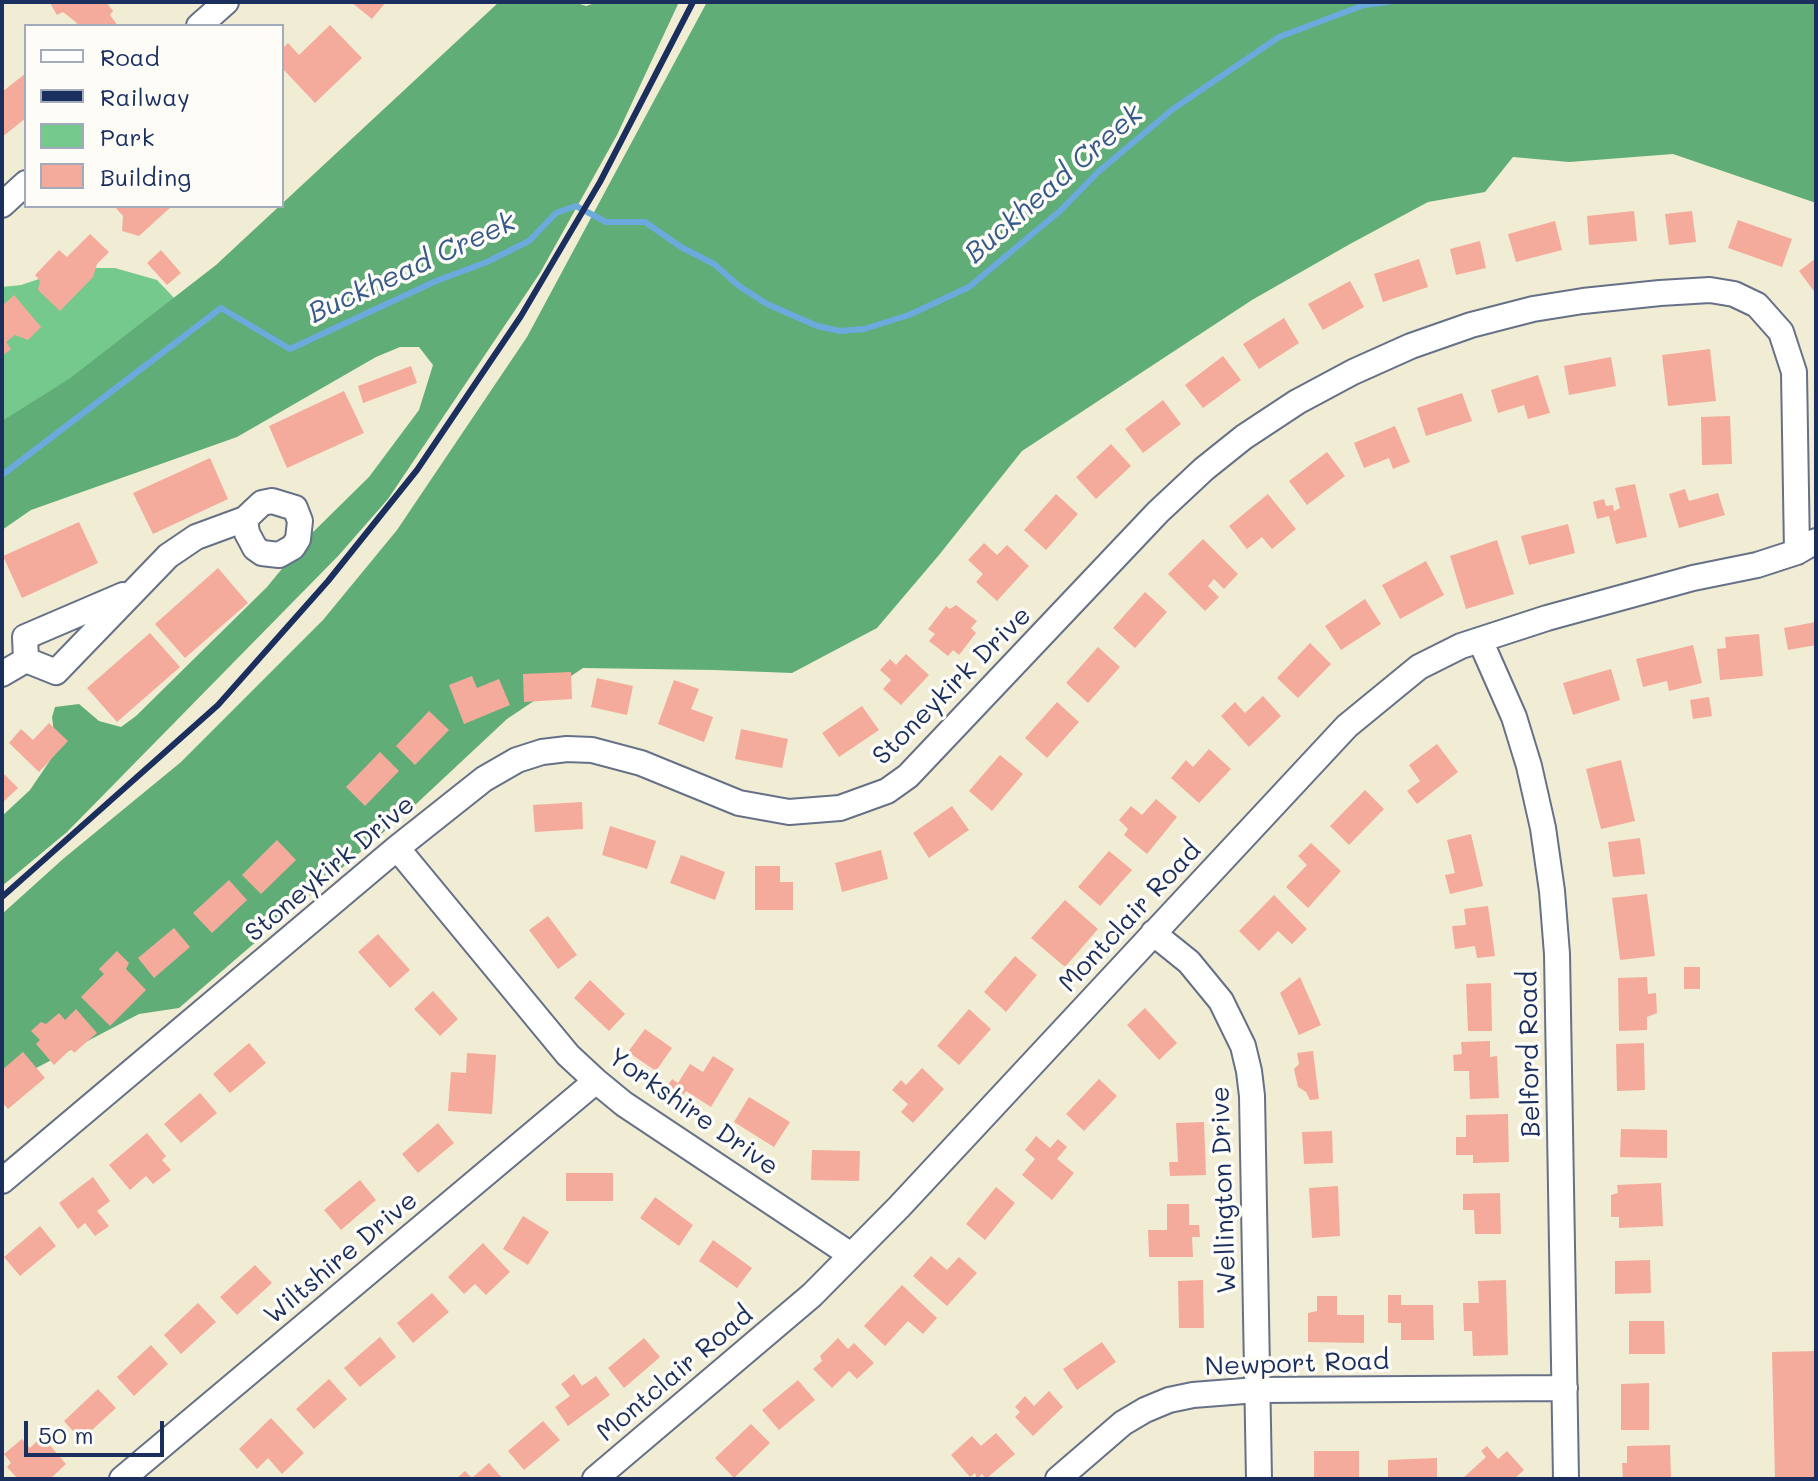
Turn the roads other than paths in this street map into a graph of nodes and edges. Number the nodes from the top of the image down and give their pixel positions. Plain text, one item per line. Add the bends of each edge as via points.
1 (24, 185) edge
2 (3, 203) edge
3 (1805, 492) edge
4 (245, 519) dead end
5 (1810, 549) edge
6 (136, 589) junction
7 (1480, 640) junction
8 (26, 660) junction
9 (2, 674) edge
10 (397, 848) junction
11 (1153, 933) junction
12 (596, 1081) junction
13 (2, 1181) edge
14 (851, 1255) junction
15 (1565, 1388) junction
16 (1257, 1390) junction
17 (122, 1479) edge
18 (595, 1479) edge
19 (1058, 1479) edge
20 (1259, 1479) edge
21 (1566, 1479) edge

1 - 2 street
3 - 5 street, Stoneykirk Drive
3 - 10 street, Stoneykirk Drive via 1794,372 1781,332 1757,305 1710,290 1533,309 1411,346 1297,402 1244,437 1158,512 908,776 887,791 827,810 764,809 617,755 567,749 506,765
4 - 6 street via 196,537
5 - 7 street, Montclair Road
6 - 8 street via 25,637
6 - 8 street via 56,672
7 - 11 street, Montclair Road via 1419,667 1347,726
7 - 15 street, Belford Road via 1529,766 1552,891
8 - 9 street
10 - 12 street, Yorkshire Drive via 568,1055
10 - 13 street, Stoneykirk Drive
11 - 14 street, Montclair Road
11 - 16 street, Wellington Drive via 1189,962 1221,1001 1249,1071
12 - 14 street, Yorkshire Drive
12 - 17 street, Wiltshire Drive
14 - 18 street, Montclair Road via 812,1295
15 - 16 street, Newport Road
15 - 21 street, Belford Road
16 - 19 street, Newport Road via 1193,1395 1145,1410
16 - 20 street, Wellington Drive

